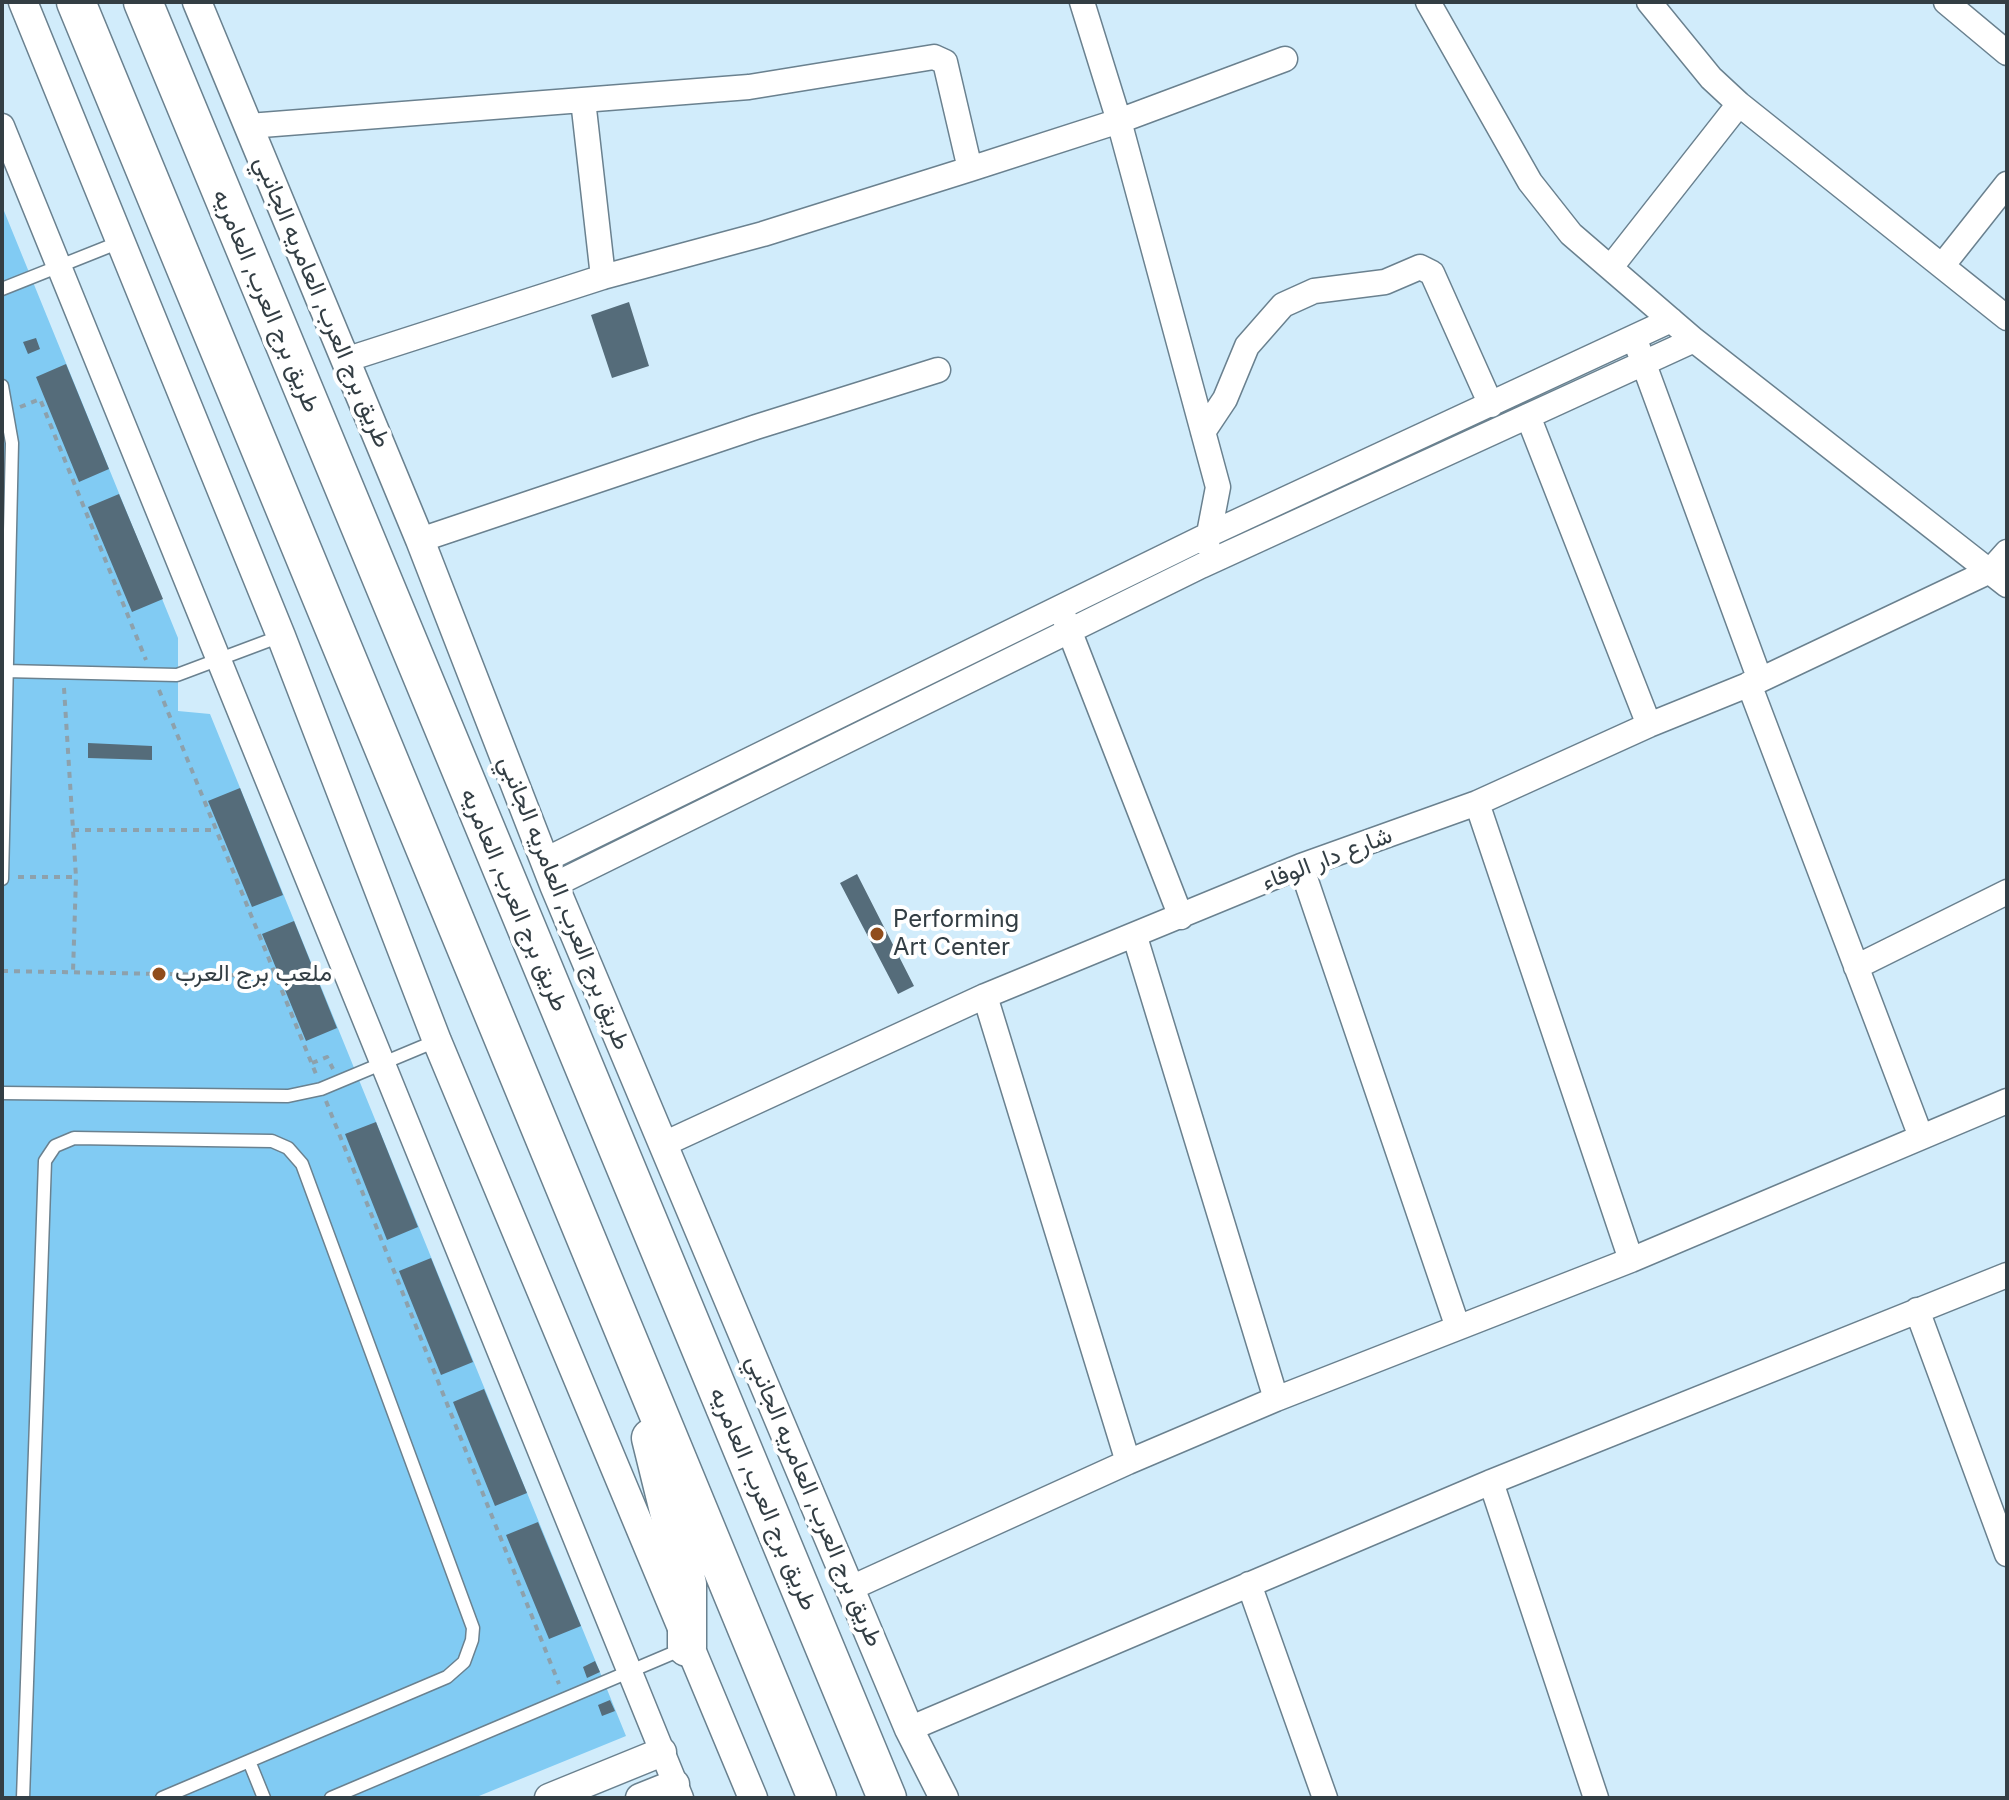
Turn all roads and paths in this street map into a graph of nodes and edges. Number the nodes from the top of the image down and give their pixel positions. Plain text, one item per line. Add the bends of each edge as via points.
1 (23, 2) edge
2 (76, 2) edge
3 (143, 2) edge
4 (197, 2) edge
5 (1082, 2) edge
6 (1428, 2) edge
7 (1649, 2) edge
8 (1946, 2) edge
9 (2007, 53) edge
10 (1285, 59) dead end
11 (583, 100) junction
12 (1739, 104) junction
13 (1119, 121) junction
14 (2, 126) edge
15 (249, 126) junction
16 (970, 169) junction
17 (2007, 184) edge
18 (120, 242) junction
19 (60, 266) junction
20 (1942, 266) junction
21 (1611, 267) junction
22 (603, 277) junction
23 (2, 289) edge
24 (2007, 318) edge
25 (1671, 320) junction
26 (1634, 339) junction
27 (1694, 340) junction
28 (345, 360) junction
29 (1645, 362) junction
30 (938, 370) dead end
31 (2, 386) edge
32 (1491, 405) junction
33 (9, 411) junction
34 (1528, 416) junction
35 (1203, 432) junction
36 (7, 444) edge
37 (1210, 534) junction
38 (420, 540) junction
39 (2007, 552) edge
40 (1201, 566) junction
41 (1998, 578) edge
42 (1060, 607) junction
43 (1070, 630) junction
44 (281, 636) junction
45 (220, 661) junction
46 (5, 671) junction
47 (63, 673) junction
48 (153, 676) junction
49 (1754, 682) junction
50 (1649, 725) junction
51 (717, 776) junction
52 (730, 799) junction
53 (1477, 803) junction
54 (73, 830) junction
55 (216, 830) junction
56 (1301, 866) junction
57 (550, 873) junction
58 (76, 877) junction
59 (2, 878) edge
60 (2007, 892) edge
61 (1181, 917) junction
62 (1135, 937) junction
63 (1856, 967) junction
64 (2, 971) edge
65 (73, 972) junction
66 (276, 976) junction
67 (985, 996) junction
68 (437, 1041) junction
69 (312, 1063) junction
70 (384, 1064) junction
71 (339, 1082) junction
72 (321, 1089) junction
73 (2, 1093) edge
74 (2007, 1101) edge
75 (1921, 1137) junction
76 (664, 1144) junction
77 (1631, 1260) junction
78 (2007, 1275) edge
79 (1917, 1310) junction
80 (1457, 1325) junction
81 (640, 1364) junction
82 (1276, 1399) junction
83 (1128, 1462) junction
84 (1491, 1482) junction
85 (2007, 1554) edge
86 (1249, 1584) junction
87 (851, 1588) junction
88 (687, 1647) junction
89 (630, 1674) junction
90 (566, 1701) junction
91 (909, 1729) junction
92 (662, 1752) junction
93 (249, 1761) junction
94 (678, 1791) edge
95 (23, 1798) edge
96 (162, 1798) edge
97 (264, 1798) edge
98 (331, 1798) edge
99 (549, 1798) edge
100 (640, 1798) edge
101 (753, 1798) edge
102 (817, 1798) edge
103 (887, 1798) edge
104 (944, 1798) edge
105 (1325, 1798) edge
106 (1596, 1798) edge

1 - 18 street
2 - 81 highway
3 - 103 highway, طريق برج العرب, العامريه
4 - 15 street, طريق برج العرب, العامريه الجانبي
5 - 13 street
6 - 21 street via 1546,207
7 - 12 street
8 - 9 street
10 - 13 street
11 - 15 street
11 - 16 street via 749,87 940,58
11 - 22 street
12 - 20 street
12 - 21 street
13 - 16 street
13 - 35 street
14 - 19 street
15 - 28 street, طريق برج العرب, العامريه الجانبي
16 - 22 street
17 - 20 street
18 - 19 lane
18 - 44 street
19 - 23 lane
19 - 45 street
20 - 24 street
21 - 25 street
22 - 28 street
25 - 26 street
25 - 27 street
26 - 29 street
26 - 32 street
27 - 29 street
27 - 41 street
28 - 38 street, طريق برج العرب, العامريه الجانبي
29 - 34 street
29 - 49 street
30 - 38 street
31 - 33 lane
32 - 35 street via 1432,273 1420,267 1385,282 1314,291 1283,305 1247,346 1225,399
32 - 37 street
33 - 36 lane
33 - 48 path via 40,399
34 - 40 street
34 - 50 street
35 - 37 street via 1218,487
36 - 46 lane
37 - 40 street
37 - 42 street
38 - 57 street, طريق برج العرب, العامريه الجانبي
39 - 41 street
40 - 43 street
41 - 49 street, شارع دار الوفاء
42 - 43 street
42 - 51 street
43 - 52 street
43 - 61 street
44 - 45 lane
44 - 68 street
45 - 48 lane via 191,672
45 - 70 street
46 - 47 lane
46 - 59 lane
47 - 48 lane
47 - 54 path
48 - 55 path
49 - 50 street, شارع دار الوفاء
49 - 63 street
50 - 53 street, شارع دار الوفاء
51 - 52 street
51 - 57 street
52 - 57 street
53 - 56 street, شارع دار الوفاء
53 - 77 street
54 - 55 path
54 - 58 path
55 - 66 path
56 - 61 street, شارع دار الوفاء
56 - 80 street
57 - 76 street, طريق برج العرب, العامريه الجانبي
58 - 59 path
58 - 65 path
60 - 63 street
61 - 62 street, شارع دار الوفاء
62 - 67 street, شارع دار الوفاء
62 - 82 street
63 - 75 street
64 - 65 path
65 - 66 path
66 - 69 path
67 - 76 street, شارع دار الوفاء
67 - 83 street
68 - 70 lane
68 - 88 street
69 - 71 path via 327,1057
69 - 72 path
70 - 71 lane
70 - 89 street
71 - 72 lane
72 - 73 lane via 251,1099
72 - 90 path
74 - 75 street
75 - 77 street
76 - 87 street, طريق برج العرب, العامريه الجانبي
77 - 80 street
78 - 79 street
79 - 84 street
79 - 85 street
80 - 82 street
81 - 88 highway via 655,1459 687,1584
81 - 102 highway
82 - 83 street
83 - 87 street
84 - 86 street
84 - 106 street
86 - 91 street
86 - 105 street
87 - 91 street, طريق برج العرب, العامريه الجانبي
88 - 89 lane
88 - 101 street
89 - 90 lane
89 - 92 street
90 - 98 lane
91 - 104 street, طريق برج العرب, العامريه الجانبي
92 - 94 street
92 - 99 street
93 - 95 lane via 447,1677 470,1651 473,1628 296,1155 263,1140 74,1138 55,1146 43,1169
93 - 96 lane
93 - 97 lane
94 - 100 street

